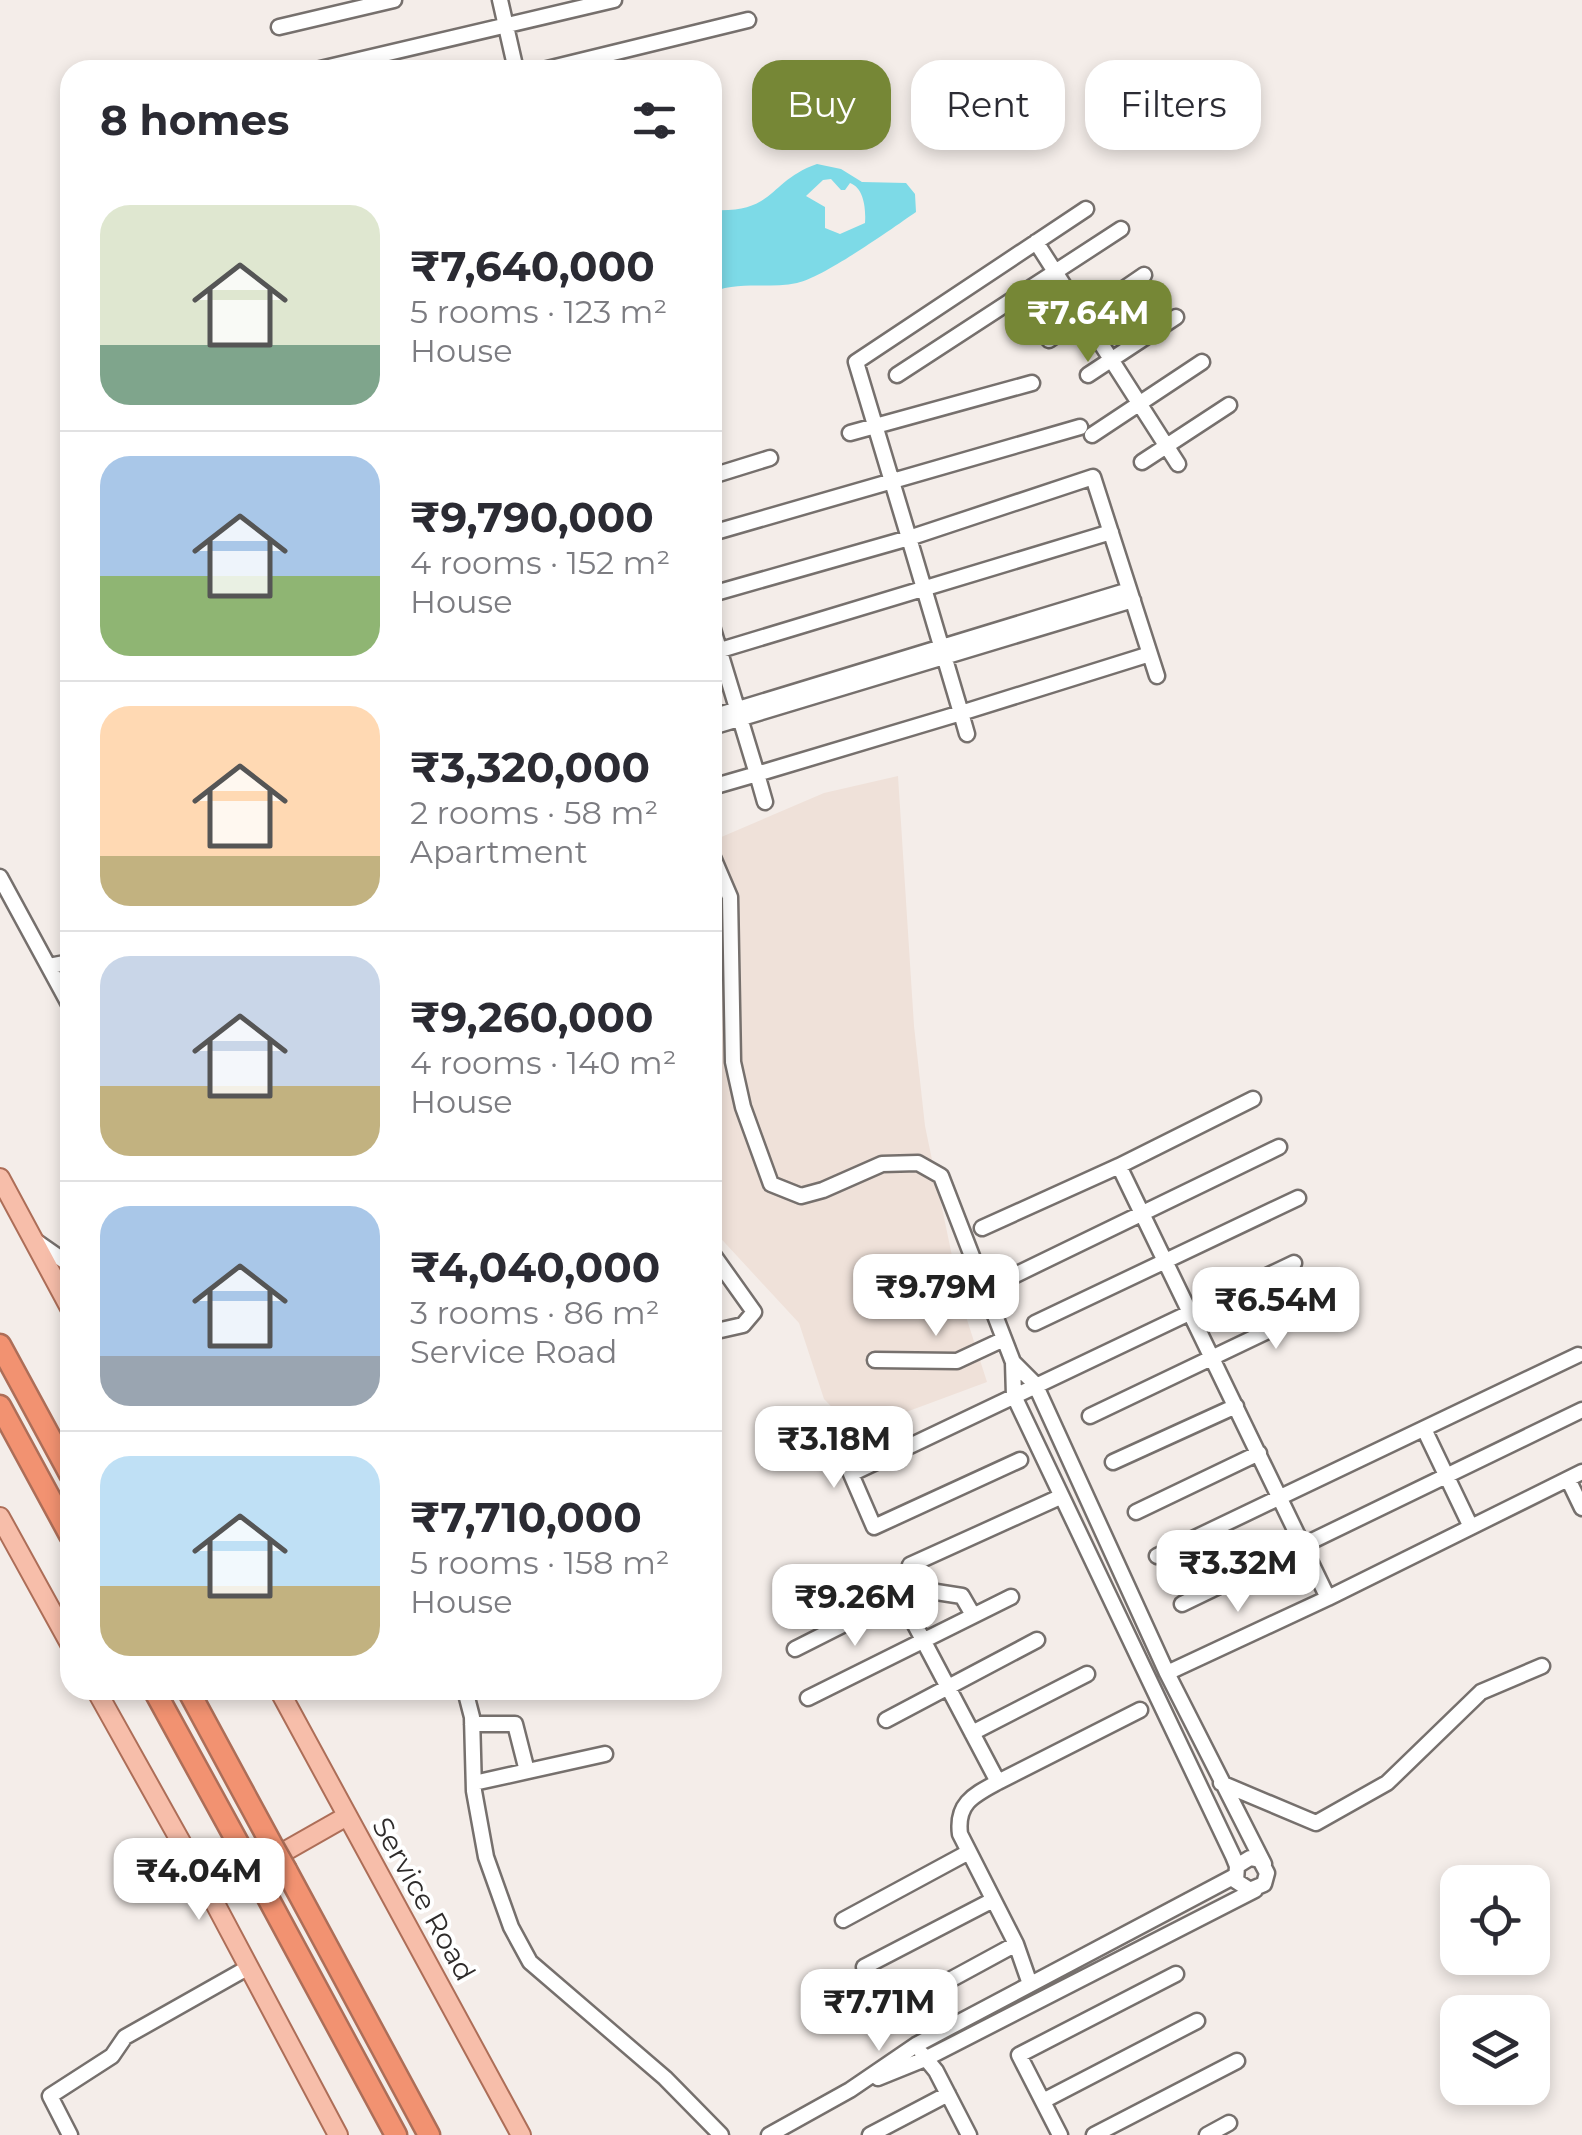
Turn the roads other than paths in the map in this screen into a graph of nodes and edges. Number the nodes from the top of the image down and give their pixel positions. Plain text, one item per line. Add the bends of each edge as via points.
1 (394, 0) edge
2 (500, 0) edge
3 (614, 0) edge
4 (748, 20) dead end
5 (506, 26) junction
6 (278, 27) dead end
7 (359, 60) edge
8 (514, 60) edge
9 (584, 60) edge
10 (1086, 209) dead end
11 (1121, 229) dead end
12 (1036, 242) junction
13 (1055, 273) junction
14 (1144, 275) dead end
15 (1083, 316) junction
16 (1176, 317) dead end
17 (1049, 340) dead end
18 (1111, 360) junction
19 (1202, 362) dead end
20 (896, 374) dead end
21 (1088, 375) dead end
22 (1032, 383) dead end
23 (1140, 404) junction
24 (1230, 406) dead end
25 (873, 427) junction
26 (850, 433) dead end
27 (1166, 446) junction
28 (770, 458) dead end
29 (1142, 462) dead end
30 (1178, 464) dead end
31 (722, 473) edge
32 (890, 480) junction
33 (722, 530) edge
34 (1111, 532) junction
35 (908, 538) junction
36 (924, 589) junction
37 (722, 591) edge
38 (1131, 596) junction
39 (722, 650) edge
40 (944, 652) junction
41 (1150, 654) junction
42 (722, 668) edge
43 (1157, 676) dead end
44 (961, 713) junction
45 (739, 714) junction
46 (722, 716) edge
47 (722, 723) edge
48 (967, 734) dead end
49 (756, 774) junction
50 (722, 784) edge
51 (765, 802) dead end
52 (0, 877) edge
53 (722, 878) edge
54 (60, 964) edge
55 (49, 966) junction
56 (60, 987) edge
57 (1253, 1099) dead end
58 (1280, 1147) dead end
59 (1119, 1166) junction
60 (0, 1178) edge
61 (1298, 1198) dead end
62 (1142, 1214) junction
63 (982, 1228) dead end
64 (32, 1239) junction
65 (60, 1259) edge
66 (1165, 1260) junction
67 (1294, 1263) dead end
68 (722, 1267) edge
69 (1009, 1278) dead end
70 (60, 1290) edge
71 (1320, 1306) dead end
72 (1190, 1312) junction
73 (1035, 1323) dead end
74 (722, 1330) edge
75 (1002, 1340) junction
76 (0, 1345) edge
77 (1578, 1355) dead end
78 (1213, 1358) junction
79 (875, 1360) dead end
80 (1013, 1362) junction
81 (1035, 1384) junction
82 (1014, 1396) junction
83 (0, 1406) edge
84 (1236, 1406) junction
85 (1582, 1410) edge
86 (1090, 1416) dead end
87 (1424, 1429) junction
88 (1258, 1453) junction
89 (60, 1456) edge
90 (1020, 1460) dead end
91 (1113, 1462) dead end
92 (1447, 1476) junction
93 (1575, 1476) edge
94 (1060, 1496) junction
95 (1280, 1497) junction
96 (1582, 1508) edge
97 (1136, 1512) dead end
98 (60, 1516) edge
99 (0, 1517) edge
100 (1098, 1522) junction
101 (1470, 1526) junction
102 (1077, 1533) junction
103 (1304, 1546) junction
104 (1157, 1556) dead end
105 (910, 1565) dead end
106 (917, 1590) dead end
107 (1011, 1597) dead end
108 (1328, 1598) junction
109 (1182, 1604) dead end
110 (973, 1615) junction
111 (60, 1626) edge
112 (922, 1638) junction
113 (1038, 1640) dead end
114 (795, 1649) dead end
115 (1542, 1666) dead end
116 (1167, 1672) junction
117 (1087, 1674) dead end
118 (947, 1686) junction
119 (808, 1698) dead end
120 (102, 1700) edge
121 (159, 1700) edge
122 (193, 1700) edge
123 (283, 1700) edge
124 (467, 1700) edge
125 (1140, 1710) dead end
126 (886, 1720) dead end
127 (472, 1724) junction
128 (972, 1733) junction
129 (605, 1754) dead end
130 (527, 1771) junction
131 (998, 1782) junction
132 (1220, 1782) junction
133 (474, 1784) junction
134 (347, 1816) junction
135 (967, 1853) junction
136 (1264, 1864) junction
137 (1236, 1871) junction
138 (1255, 1890) junction
139 (210, 1894) junction
140 (993, 1900) junction
141 (844, 1920) dead end
142 (1134, 1928) junction
143 (1016, 1944) junction
144 (1143, 1947) junction
145 (249, 1967) junction
146 (864, 1967) dead end
147 (1176, 1974) dead end
148 (1035, 1982) junction
149 (1042, 2000) junction
150 (891, 2012) dead end
151 (1197, 2021) dead end
152 (916, 2045) junction
153 (925, 2059) junction
154 (1237, 2061) dead end
155 (850, 2090) junction
156 (948, 2094) junction
157 (1043, 2101) junction
158 (1229, 2123) dead end
159 (70, 2135) edge
160 (338, 2135) edge
161 (396, 2135) edge
162 (429, 2135) edge
163 (521, 2135) edge
164 (721, 2135) edge
165 (769, 2135) edge
166 (870, 2135) edge
167 (969, 2135) edge
168 (1060, 2135) edge
169 (1094, 2135) edge
170 (1206, 2135) edge

1 - 6 street
2 - 5 street
3 - 5 street
4 - 9 street
5 - 7 street
5 - 8 street
10 - 12 street
11 - 13 street
12 - 13 street
12 - 25 street via 860,357 858,375
13 - 15 street
13 - 20 street
14 - 15 street
15 - 17 street
15 - 18 street
16 - 18 street
18 - 21 street
18 - 23 street
19 - 23 street
22 - 25 street
23 - 27 street
23 - 32 street via 1086,431
24 - 27 street
25 - 26 street
25 - 32 street
27 - 29 street
27 - 30 street
28 - 31 street
32 - 33 street
32 - 35 street
34 - 35 street via 1093,477
34 - 36 street
34 - 38 street
35 - 36 street
35 - 37 street
36 - 39 street
36 - 40 street
38 - 40 street
38 - 41 street
40 - 44 street
40 - 45 street
41 - 43 street
41 - 44 street
42 - 45 street
44 - 48 street
44 - 49 street
45 - 46 street
45 - 47 street
45 - 49 street
49 - 50 street
49 - 51 street
52 - 55 street
53 - 75 street via 730,897 733,1062 772,1184 801,1196 882,1164 918,1163 941,1176
54 - 55 street
55 - 56 street
57 - 59 street
58 - 62 street
59 - 62 street
59 - 63 street
60 - 64 main road
61 - 66 street
62 - 66 street
62 - 69 street
64 - 65 street
64 - 70 main road
66 - 72 street
66 - 73 street
67 - 72 street
68 - 74 street via 754,1312 743,1325
71 - 78 street
72 - 78 street
72 - 81 street
75 - 79 street via 957,1361
75 - 80 street
76 - 89 highway
77 - 87 street
78 - 84 street
78 - 86 street
80 - 81 street
80 - 82 street
81 - 82 street
81 - 100 street
82 - 90 street via 851,1474 874,1528
82 - 94 street
83 - 98 highway
84 - 88 street
84 - 91 street
85 - 92 street
87 - 92 street
87 - 95 street
88 - 95 street
88 - 97 street
92 - 101 street
92 - 103 street
93 - 96 street
93 - 101 street
94 - 102 street
94 - 105 street
95 - 103 street
95 - 104 street
99 - 111 main road
100 - 102 street
100 - 116 street
101 - 108 street
102 - 137 street
103 - 108 street
103 - 109 street
106 - 110 street via 962,1596
107 - 110 street
108 - 116 street
110 - 112 street
112 - 114 street via 897,1591
112 - 118 street
112 - 119 street
113 - 118 street
115 - 132 street via 1481,1692 1387,1783 1316,1823
116 - 132 street
117 - 128 street
118 - 126 street
118 - 128 street
120 - 139 main road
121 - 161 highway, bridge
122 - 162 highway, bridge
123 - 134 main road, Service Road
124 - 127 street
125 - 131 street
127 - 130 street via 515,1724
127 - 133 street
128 - 131 street
129 - 130 street
130 - 133 street
131 - 135 street via 963,1807 958,1821
132 - 136 street
133 - 164 street via 486,1858 530,1962
134 - 139 main road
134 - 163 main road, Service Road
135 - 140 street
135 - 141 street
136 - 137 street via 1250,1858
136 - 138 street via 1266,1879
137 - 138 street via 1244,1889
137 - 142 street
138 - 144 street
139 - 145 main road
140 - 143 street
140 - 146 street
142 - 144 street
142 - 148 street
143 - 148 street
143 - 150 street
144 - 149 street
145 - 159 street via 125,2037 112,2056 50,2096
145 - 160 main road
147 - 157 street via 1019,2054
148 - 149 street
148 - 152 street
149 - 153 street
151 - 157 street
152 - 153 street
152 - 155 street
153 - 155 street
153 - 156 street
154 - 169 street
155 - 165 street
156 - 166 street
156 - 167 street
157 - 168 street
158 - 170 street

